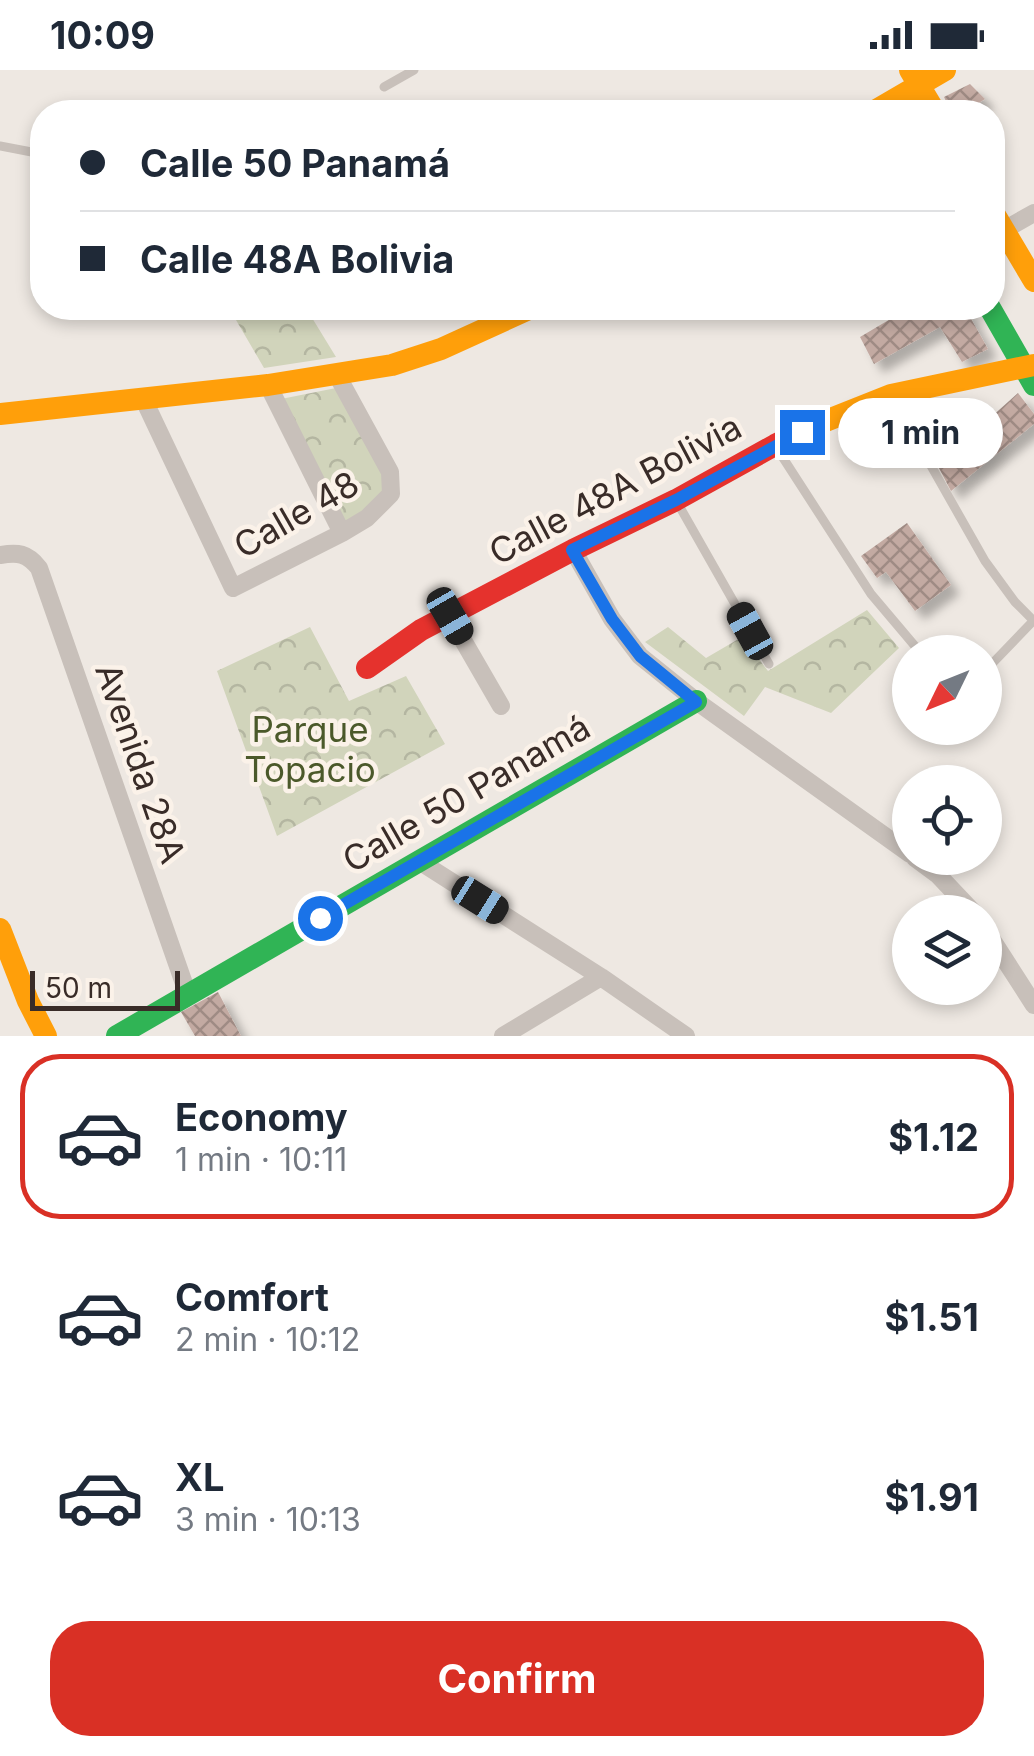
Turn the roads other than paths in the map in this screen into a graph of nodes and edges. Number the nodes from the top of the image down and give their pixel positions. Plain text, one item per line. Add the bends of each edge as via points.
1 (414, 70) edge
2 (945, 70) edge
3 (915, 78) edge
4 (384, 88) dead end
5 (890, 100) edge
6 (928, 100) edge
7 (0, 146) edge
8 (30, 152) edge
9 (1034, 212) edge
10 (1005, 218) edge
11 (1005, 232) edge
12 (1034, 282) edge
13 (504, 320) edge
14 (998, 320) edge
15 (1031, 373) edge
16 (337, 375) junction
17 (268, 385) junction
18 (890, 395) junction
19 (143, 398) junction
20 (0, 414) edge
21 (775, 445) junction
22 (676, 500) junction
23 (342, 533) junction
24 (572, 550) junction
25 (0, 555) edge
26 (450, 616) junction
27 (1034, 620) edge
28 (906, 635) edge
29 (1002, 653) edge
30 (768, 664) dead end
31 (366, 668) dead end
32 (696, 702) junction
33 (501, 706) dead end
34 (892, 842) edge
35 (419, 861) junction
36 (938, 875) edge
37 (957, 895) edge
38 (0, 929) edge
39 (1002, 955) edge
40 (602, 976) junction
41 (188, 995) junction
42 (1034, 1005) edge
43 (46, 1036) edge
44 (117, 1036) edge
45 (503, 1036) edge
46 (686, 1036) edge

1 - 4 lane
2 - 3 street
3 - 5 street
3 - 6 street
7 - 8 lane
9 - 10 street
11 - 12 street
13 - 16 street via 392,365
14 - 15 street
15 - 18 street, Calle 48A Bolivia
16 - 17 street
16 - 23 street, Calle 48 via 390,472 391,494
17 - 19 street
17 - 23 street
18 - 21 street, Calle 48A Bolivia
18 - 27 lane via 985,561
19 - 20 street
19 - 23 street, Calle 48 via 233,588
21 - 22 street, Calle 48A Bolivia
21 - 28 lane via 871,594
22 - 24 street, Calle 48A Bolivia
22 - 30 lane
24 - 26 street, Calle 48A Bolivia
24 - 32 street via 640,656
25 - 41 street, Avenida 28A via 29,556 39,568
26 - 31 street, Calle 48A Bolivia
26 - 33 street
27 - 29 lane
32 - 34 street
32 - 35 street, Calle 50 Panamá
35 - 40 street
35 - 41 street, Calle 50 Panamá
36 - 37 street
38 - 43 street
39 - 42 street
40 - 45 street
40 - 46 street
41 - 44 street, Calle 50 Panamá

